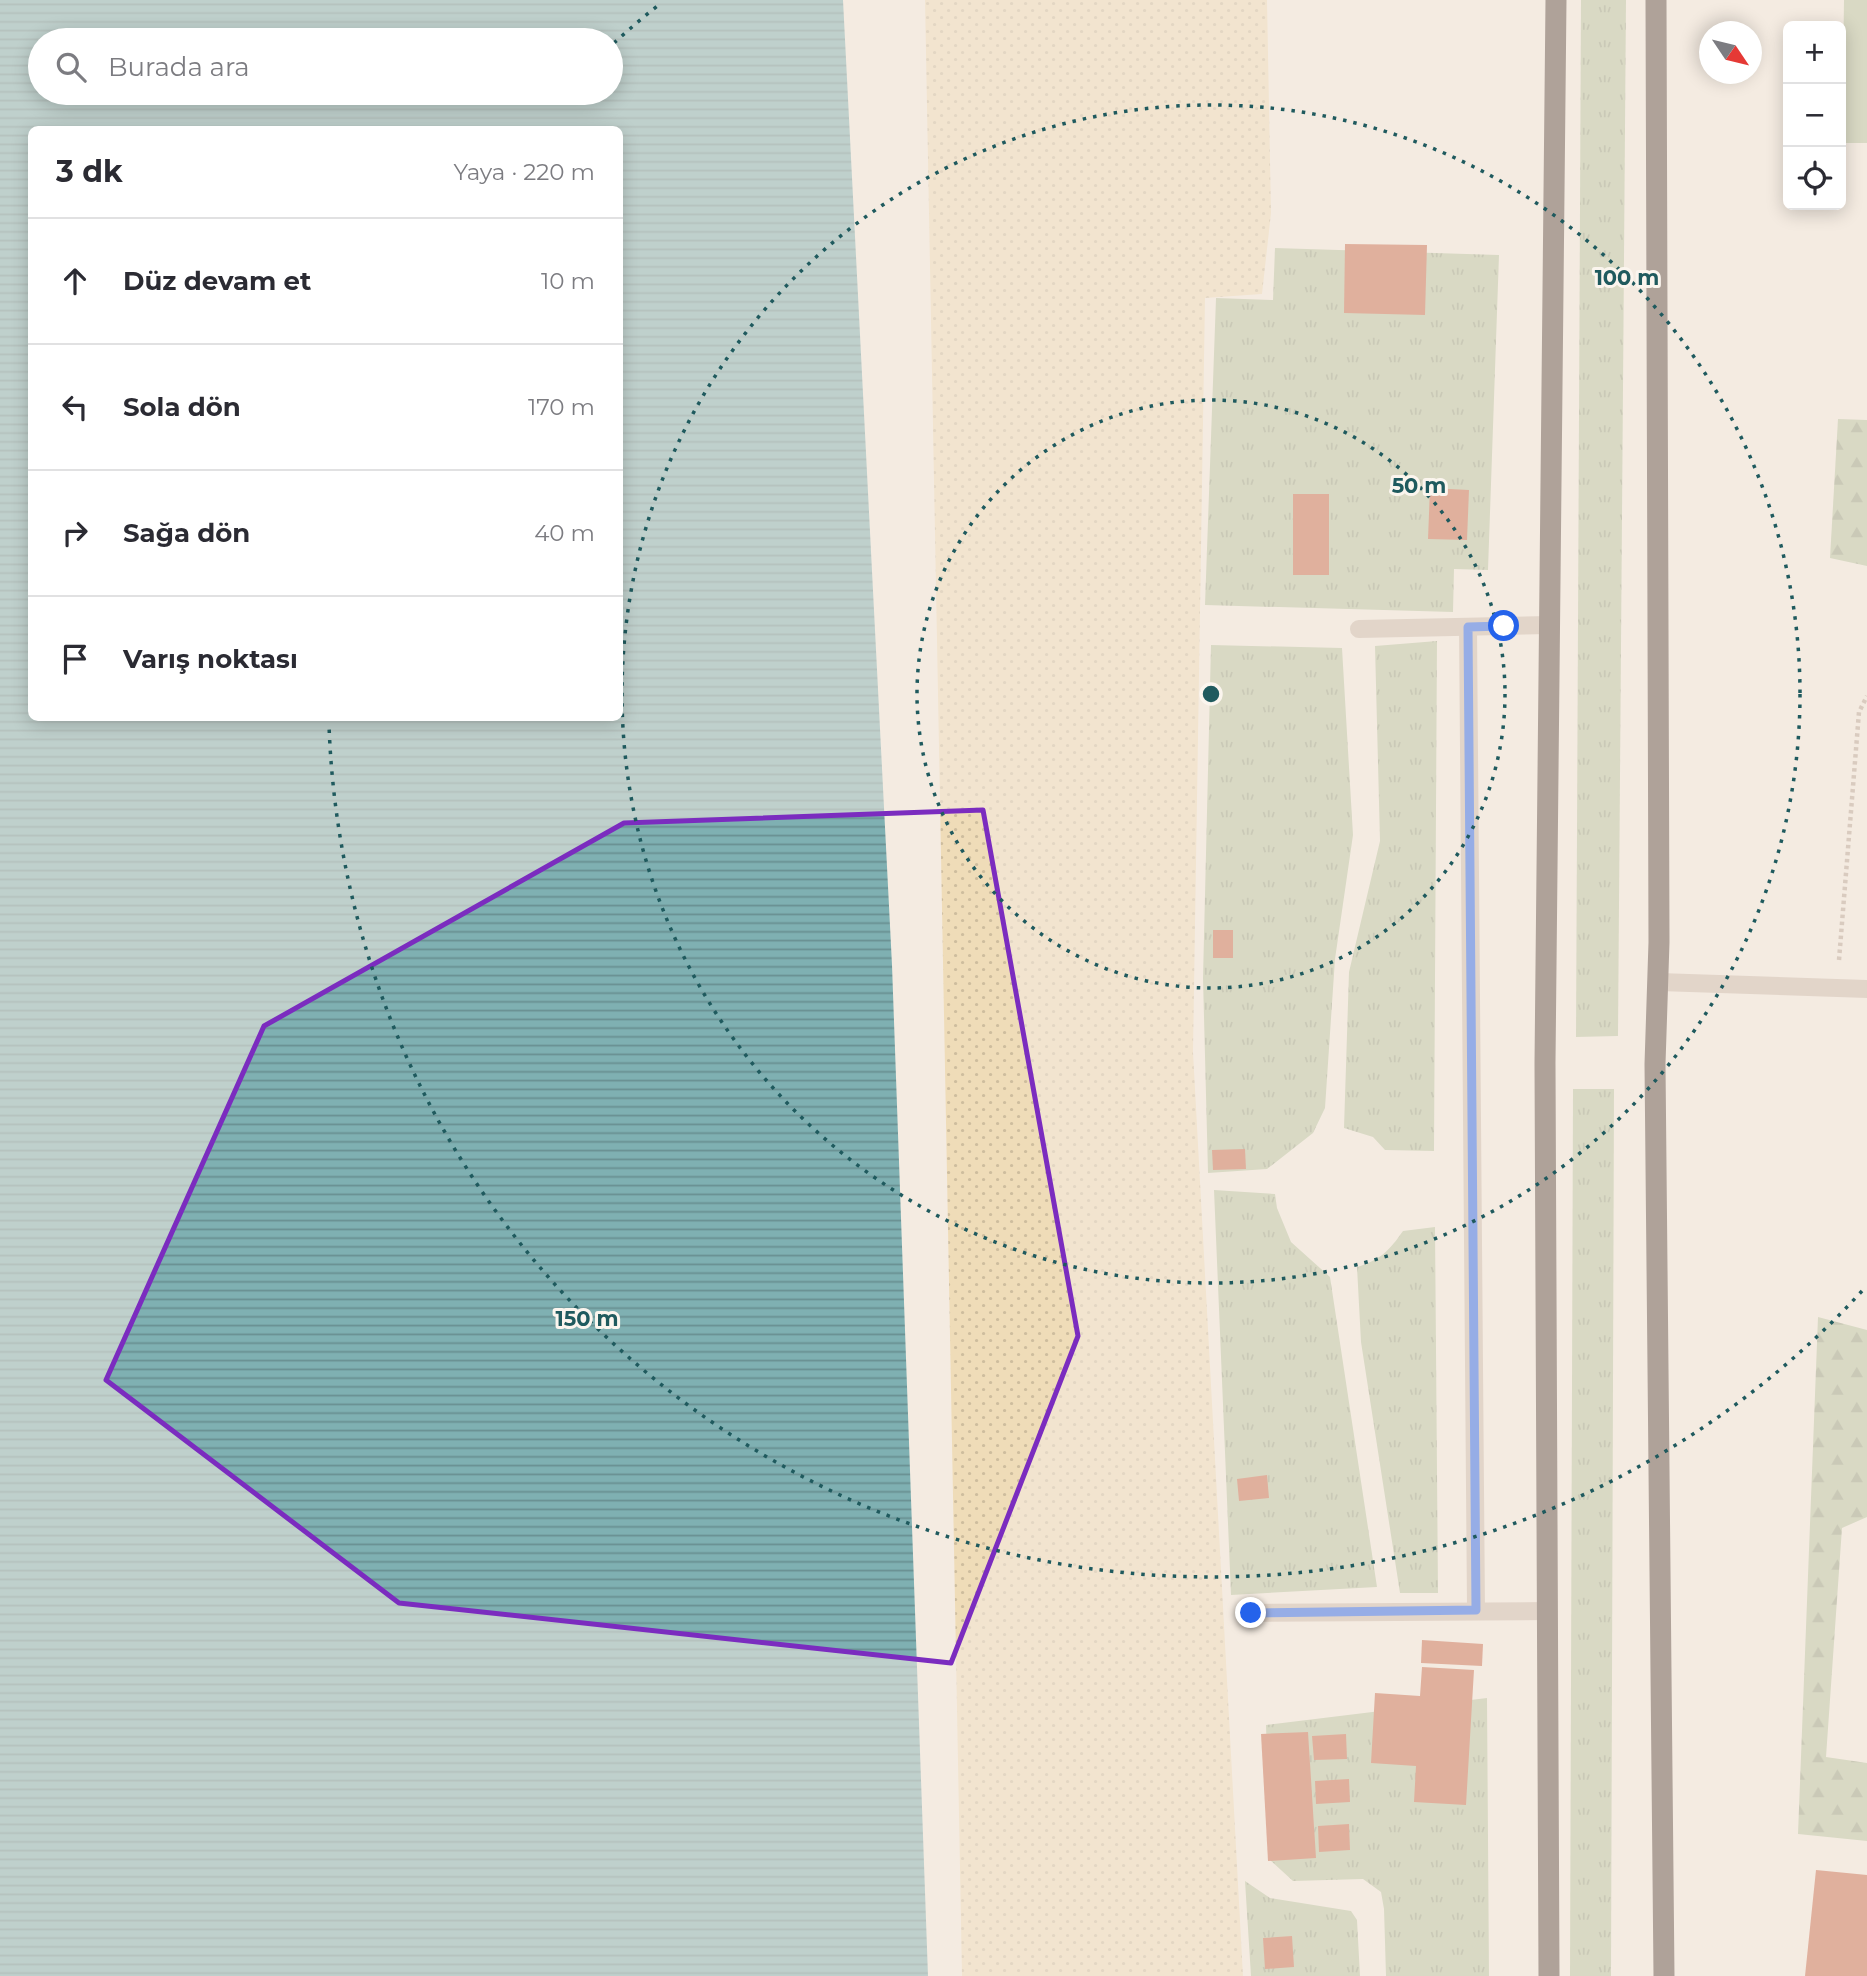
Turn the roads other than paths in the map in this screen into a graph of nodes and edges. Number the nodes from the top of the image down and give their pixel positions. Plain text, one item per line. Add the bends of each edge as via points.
1 (1556, 0) edge
2 (1656, 0) edge
3 (1550, 625) junction
4 (1468, 627) junction
5 (1359, 629) dead end
6 (1659, 982) junction
7 (1867, 989) edge
8 (1476, 1610) junction
9 (1547, 1611) junction
10 (1251, 1613) dead end
11 (1549, 1976) edge
12 (1664, 1976) edge

1 - 3 highway
2 - 6 highway
3 - 4 street
3 - 9 highway via 1545,1063
4 - 5 street
4 - 8 street
6 - 7 street
6 - 12 highway via 1655,1063
8 - 9 street
8 - 10 street
9 - 11 highway

